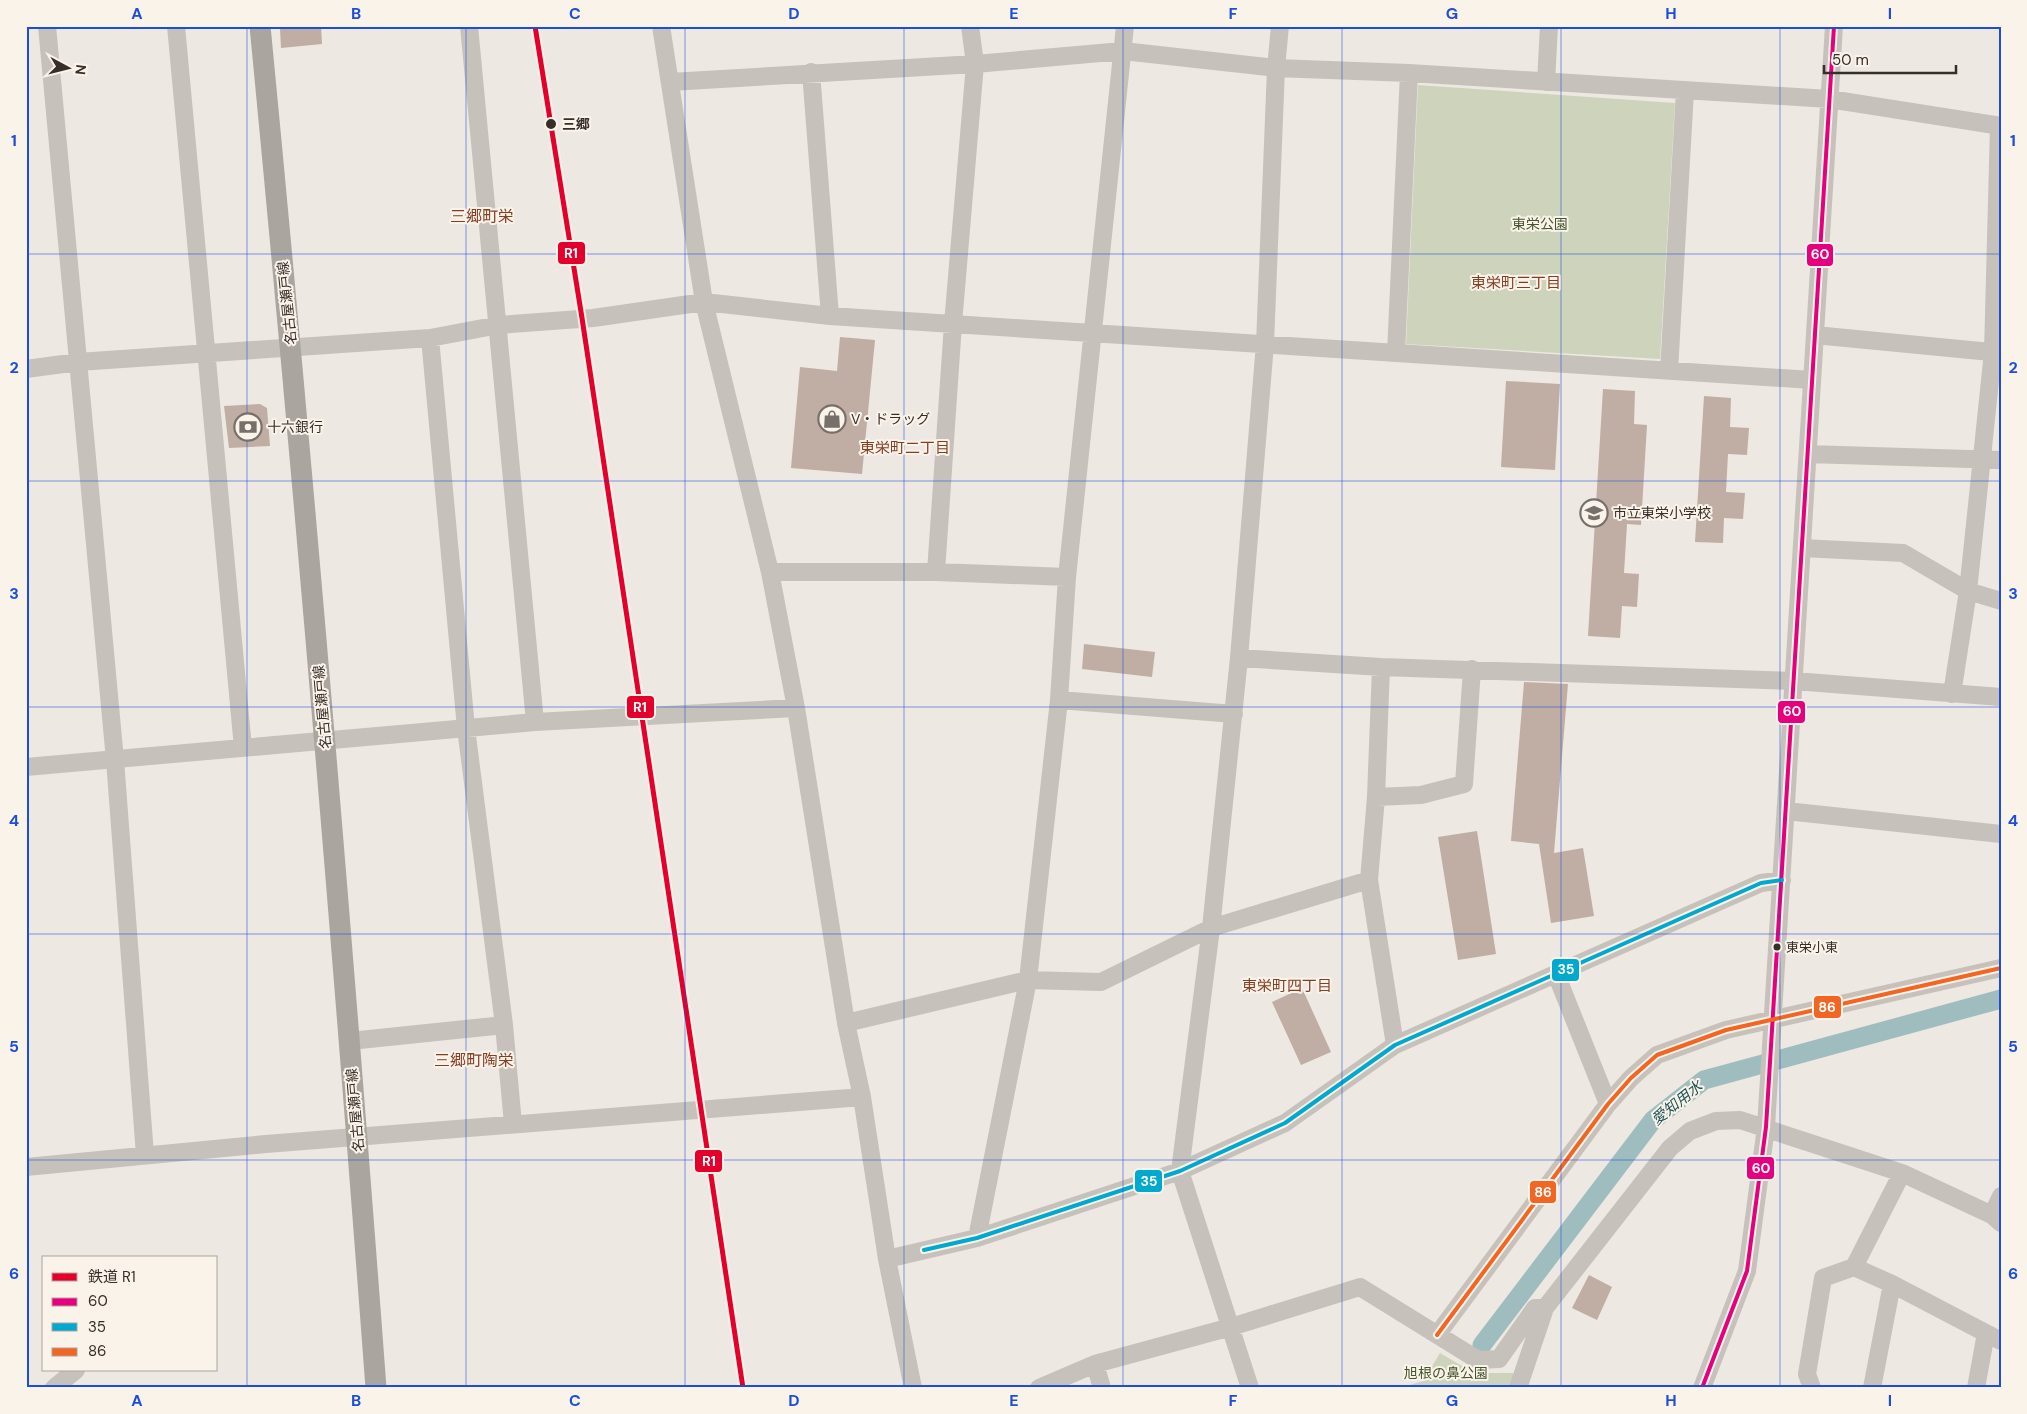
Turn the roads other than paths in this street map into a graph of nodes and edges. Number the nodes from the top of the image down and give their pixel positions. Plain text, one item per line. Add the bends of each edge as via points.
1 (47, 26) edge
2 (176, 26) edge
3 (260, 26) edge
4 (469, 26) edge
5 (661, 26) edge
6 (970, 26) edge
7 (1126, 26) edge
8 (1280, 26) edge
9 (1549, 26) edge
10 (1834, 26) edge
11 (1123, 51) junction
12 (975, 64) junction
13 (1276, 68) junction
14 (811, 72) junction
15 (1408, 73) junction
16 (670, 82) junction
17 (1546, 82) junction
18 (1685, 91) junction
19 (1829, 99) junction
20 (2000, 126) edge
21 (704, 302) junction
22 (830, 316) junction
23 (953, 324) junction
24 (498, 325) junction
25 (1094, 334) junction
26 (1815, 335) junction
27 (430, 338) junction
28 (1265, 344) junction
29 (291, 347) junction
30 (1997, 352) edge
31 (1396, 353) junction
32 (208, 355) junction
33 (78, 362) junction
34 (26, 369) edge
35 (1669, 370) junction
36 (1812, 380) junction
37 (1808, 454) junction
38 (1981, 459) junction
39 (2001, 460) edge
40 (1802, 548) junction
41 (770, 572) junction
42 (936, 572) junction
43 (1067, 577) junction
44 (1968, 591) junction
45 (2001, 601) edge
46 (1239, 658) junction
47 (1381, 666) junction
48 (1472, 669) junction
49 (1794, 681) junction
50 (1952, 694) junction
51 (2001, 696) edge
52 (1059, 700) junction
53 (796, 708) junction
54 (1234, 714) junction
55 (535, 722) junction
56 (466, 728) junction
57 (325, 741) junction
58 (243, 748) junction
59 (115, 760) junction
60 (26, 767) edge
61 (1376, 797) junction
62 (1786, 811) junction
63 (2001, 834) edge
64 (1368, 880) junction
65 (1782, 880) junction
66 (1211, 928) junction
67 (2001, 968) edge
68 (1556, 974) junction
69 (1028, 980) junction
70 (846, 1023) junction
71 (504, 1025) junction
72 (1773, 1026) junction
73 (350, 1041) junction
74 (1396, 1045) junction
75 (862, 1097) junction
76 (1608, 1104) junction
77 (513, 1124) junction
78 (1766, 1127) junction
79 (357, 1138) junction
80 (145, 1155) junction
81 (26, 1166) edge
82 (1180, 1172) junction
83 (1902, 1173) junction
84 (2001, 1196) edge
85 (1996, 1219) edge
86 (977, 1238) junction
87 (887, 1259) junction
88 (1854, 1268) junction
89 (1892, 1284) junction
90 (1545, 1308) junction
91 (1231, 1327) junction
92 (1437, 1335) junction
93 (1993, 1337) edge
94 (1095, 1364) junction
95 (74, 1372) edge
96 (54, 1388) edge
97 (376, 1388) edge
98 (914, 1388) edge
99 (1039, 1388) edge
100 (1102, 1388) edge
101 (1250, 1388) edge
102 (1518, 1388) edge
103 (1702, 1388) edge
104 (1812, 1388) edge
105 (1872, 1388) edge
106 (1976, 1388) edge

1 - 33 street
2 - 32 street
3 - 29 main road, 名古屋瀬戸線
4 - 24 street
5 - 16 street
6 - 12 street
7 - 11 street
8 - 13 street
9 - 17 street
10 - 19 street
11 - 12 street
11 - 13 street
11 - 25 street
12 - 14 street
12 - 23 street
13 - 15 street
13 - 28 street
14 - 16 street
14 - 22 street
15 - 17 street
15 - 31 street
16 - 21 street
17 - 18 street
18 - 19 street
18 - 35 street
19 - 20 street
19 - 26 street
20 - 30 street
21 - 22 street
21 - 24 street via 593,318
21 - 41 street
22 - 23 street
23 - 25 street
23 - 42 street
24 - 27 street
24 - 55 street
25 - 28 street
25 - 43 street
26 - 30 street
26 - 36 street
27 - 29 street
27 - 56 street
28 - 31 street
28 - 46 street
29 - 32 street
29 - 57 main road, 名古屋瀬戸線
30 - 38 street
31 - 35 street
32 - 33 street
32 - 58 street
33 - 34 street
33 - 59 street
35 - 36 street
36 - 37 street
37 - 38 street
37 - 40 street
38 - 39 street
38 - 44 street
40 - 44 street via 1903,553
40 - 49 street
41 - 42 street
41 - 53 street
42 - 43 street
43 - 52 street
44 - 45 street
44 - 50 street
46 - 47 street
46 - 54 street
47 - 48 street
47 - 61 street
48 - 49 street
48 - 61 street via 1464,784 1421,795
49 - 50 street
49 - 62 street
50 - 51 street
52 - 54 street
52 - 69 street
53 - 55 street
53 - 70 street
54 - 66 street
55 - 56 street
56 - 57 street
56 - 71 street
57 - 58 street
57 - 73 main road, 名古屋瀬戸線
58 - 59 street
59 - 60 street
59 - 80 street
61 - 64 street
62 - 63 street
62 - 65 street
64 - 66 street
64 - 74 street
65 - 68 street via 1762,883
65 - 72 street
66 - 69 street via 1102,982
66 - 82 street
67 - 72 street
68 - 74 street
68 - 76 street
69 - 70 street
69 - 86 street
70 - 75 street
71 - 73 street
71 - 77 street
72 - 76 street via 1726,1030 1657,1056
72 - 78 street
73 - 79 main road, 名古屋瀬戸線
74 - 82 street via 1285,1123
75 - 77 street
75 - 87 street
76 - 92 street
77 - 79 street
78 - 83 street
78 - 90 street via 1740,1120 1724,1120 1690,1131 1670,1148
78 - 103 street via 1747,1271
79 - 80 street
79 - 97 main road, 名古屋瀬戸線
80 - 81 street
82 - 86 street
82 - 91 street
83 - 85 street
83 - 88 street
84 - 85 street
86 - 87 street
87 - 98 street
88 - 89 street
88 - 104 street via 1823,1278 1807,1374
89 - 93 street
89 - 105 street
90 - 92 street via 1535,1308 1499,1359 1478,1360
90 - 102 street
91 - 92 street via 1360,1287
91 - 94 street
91 - 101 street
93 - 106 street
94 - 99 street
94 - 100 street
95 - 96 street

